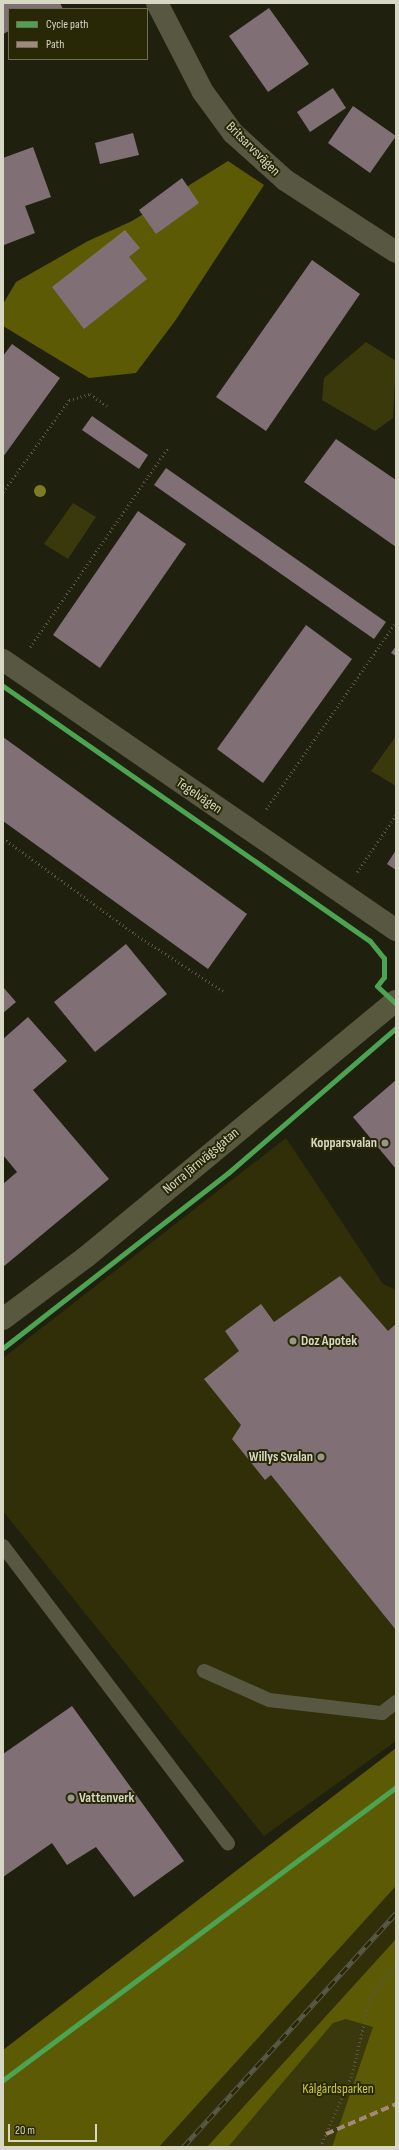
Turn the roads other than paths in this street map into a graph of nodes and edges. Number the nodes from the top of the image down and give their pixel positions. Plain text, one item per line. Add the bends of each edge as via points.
1 (157, 3) edge
2 (396, 252) edge
3 (9, 665) edge
4 (396, 930) edge
5 (396, 1001) edge
6 (3, 1319) edge
7 (3, 1546) edge
8 (204, 1671) dead end
9 (396, 1702) edge
10 (228, 1843) dead end

1 - 2 street, Britsarvsvägen via 203,92 233,133 285,180
3 - 4 street, Tegelvägen
5 - 6 street, Norra Järnvägsgatan via 86,1256
7 - 10 lane
8 - 9 lane via 269,1700 382,1713

